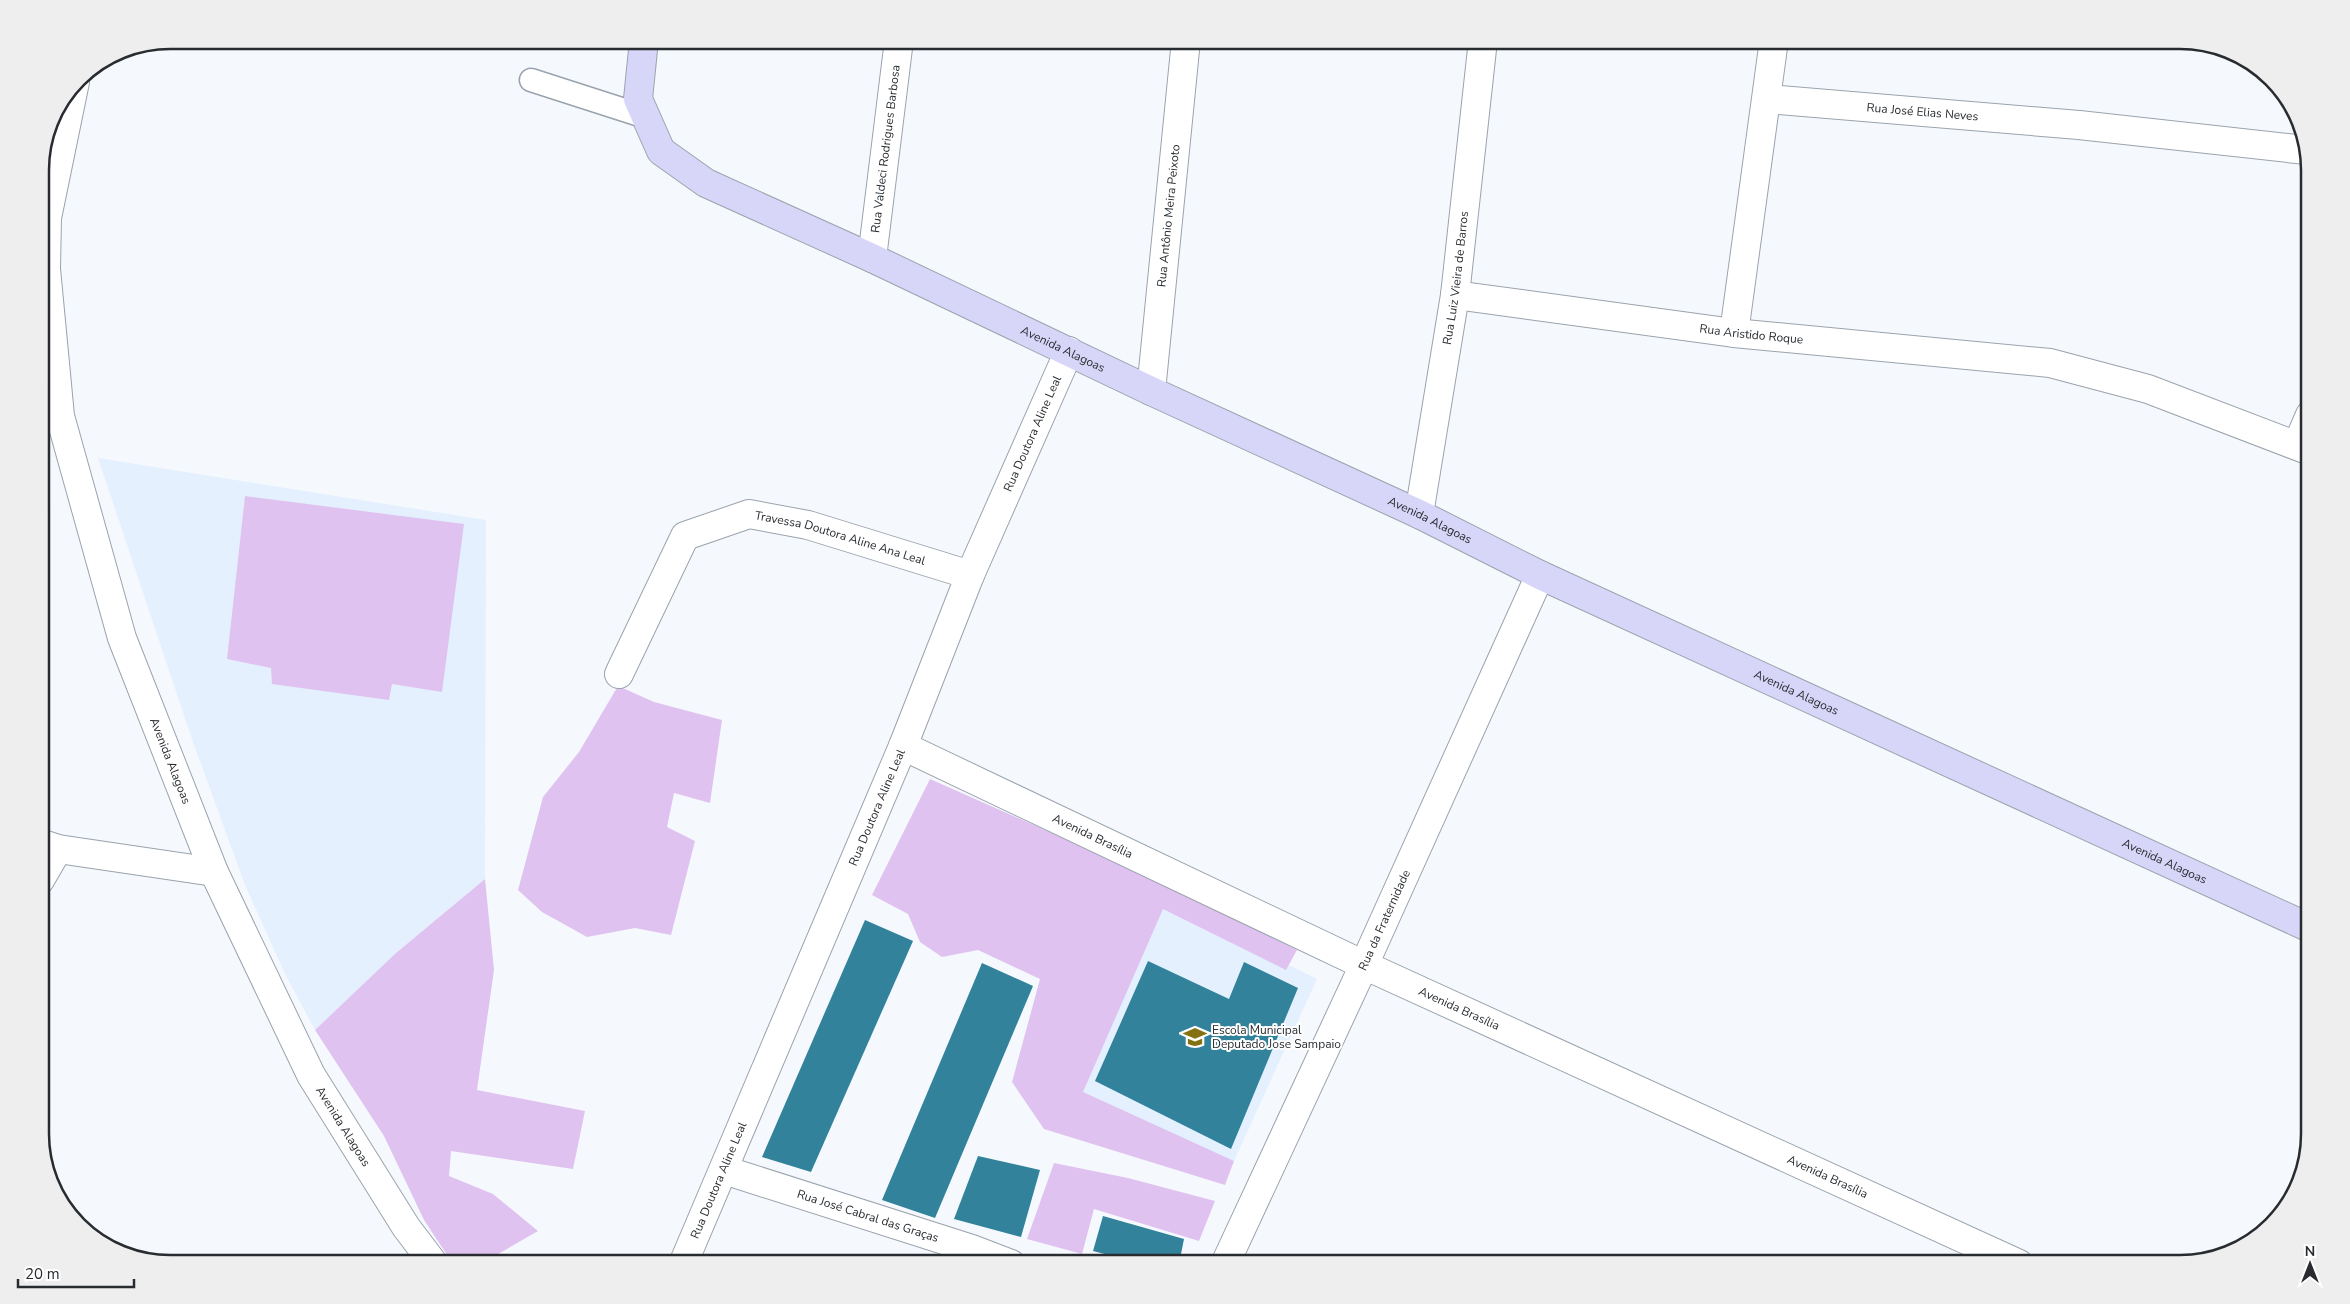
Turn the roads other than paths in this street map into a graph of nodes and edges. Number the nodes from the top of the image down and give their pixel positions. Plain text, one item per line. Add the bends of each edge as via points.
1 (643, 49) edge
2 (898, 49) edge
3 (1185, 49) edge
4 (1482, 49) edge
5 (1773, 49) edge
6 (531, 80) dead end
7 (1767, 99) junction
8 (71, 100) edge
9 (646, 117) junction
10 (2299, 149) edge
11 (49, 190) edge
12 (872, 258) junction
13 (1455, 295) junction
14 (49, 300) edge
15 (1734, 333) junction
16 (1069, 350) junction
17 (1151, 391) junction
18 (2301, 447) edge
19 (1419, 514) junction
20 (970, 574) junction
21 (1540, 575) junction
22 (618, 674) dead end
23 (902, 746) junction
24 (49, 846) edge
25 (214, 872) junction
26 (2301, 924) edge
27 (1364, 964) junction
28 (724, 1170) junction
29 (427, 1255) edge
30 (687, 1255) edge
31 (965, 1255) edge
32 (1229, 1255) edge
33 (1998, 1255) edge

1 - 9 street, Avenida Alagoas via 638,99
2 - 12 street, Rua Valdeci Rodrigues Barbosa
3 - 17 street, Rua Antônio Meira Peixoto
4 - 13 street, Rua Luiz Vieira de Barros
5 - 7 street
6 - 9 lane
7 - 10 street, Rua José Elias Neves via 2079,124
7 - 15 street
8 - 11 street, Avenida Alagoas
9 - 12 street, Avenida Alagoas via 662,151 706,183
12 - 16 street, Avenida Alagoas
13 - 15 street, Rua Aristido Roque
13 - 19 street, Rua Luiz Vieira de Barros
14 - 25 street, Avenida Alagoas via 60,416 122,638
15 - 18 street, Rua Aristido Roque via 2050,363 2148,389
16 - 17 street, Avenida Alagoas
16 - 20 street, Rua Doutora Aline Leal
17 - 19 street, Avenida Alagoas
19 - 21 street, Avenida Alagoas
20 - 22 street, Travessa Doutora Aline Ana Leal via 808,525 749,514 685,536
20 - 23 street, Rua Doutora Aline Leal
21 - 26 street, Avenida Alagoas
21 - 27 street, Rua da Fraternidade
23 - 27 street, Avenida Brasília
23 - 28 street, Rua Doutora Aline Leal
24 - 25 street
25 - 29 street, Avenida Alagoas via 311,1075 406,1227
27 - 32 street, Rua da Fraternidade
27 - 33 street, Avenida Brasília
28 - 30 street, Rua Doutora Aline Leal
28 - 31 street, Rua José Cabral das Graças

